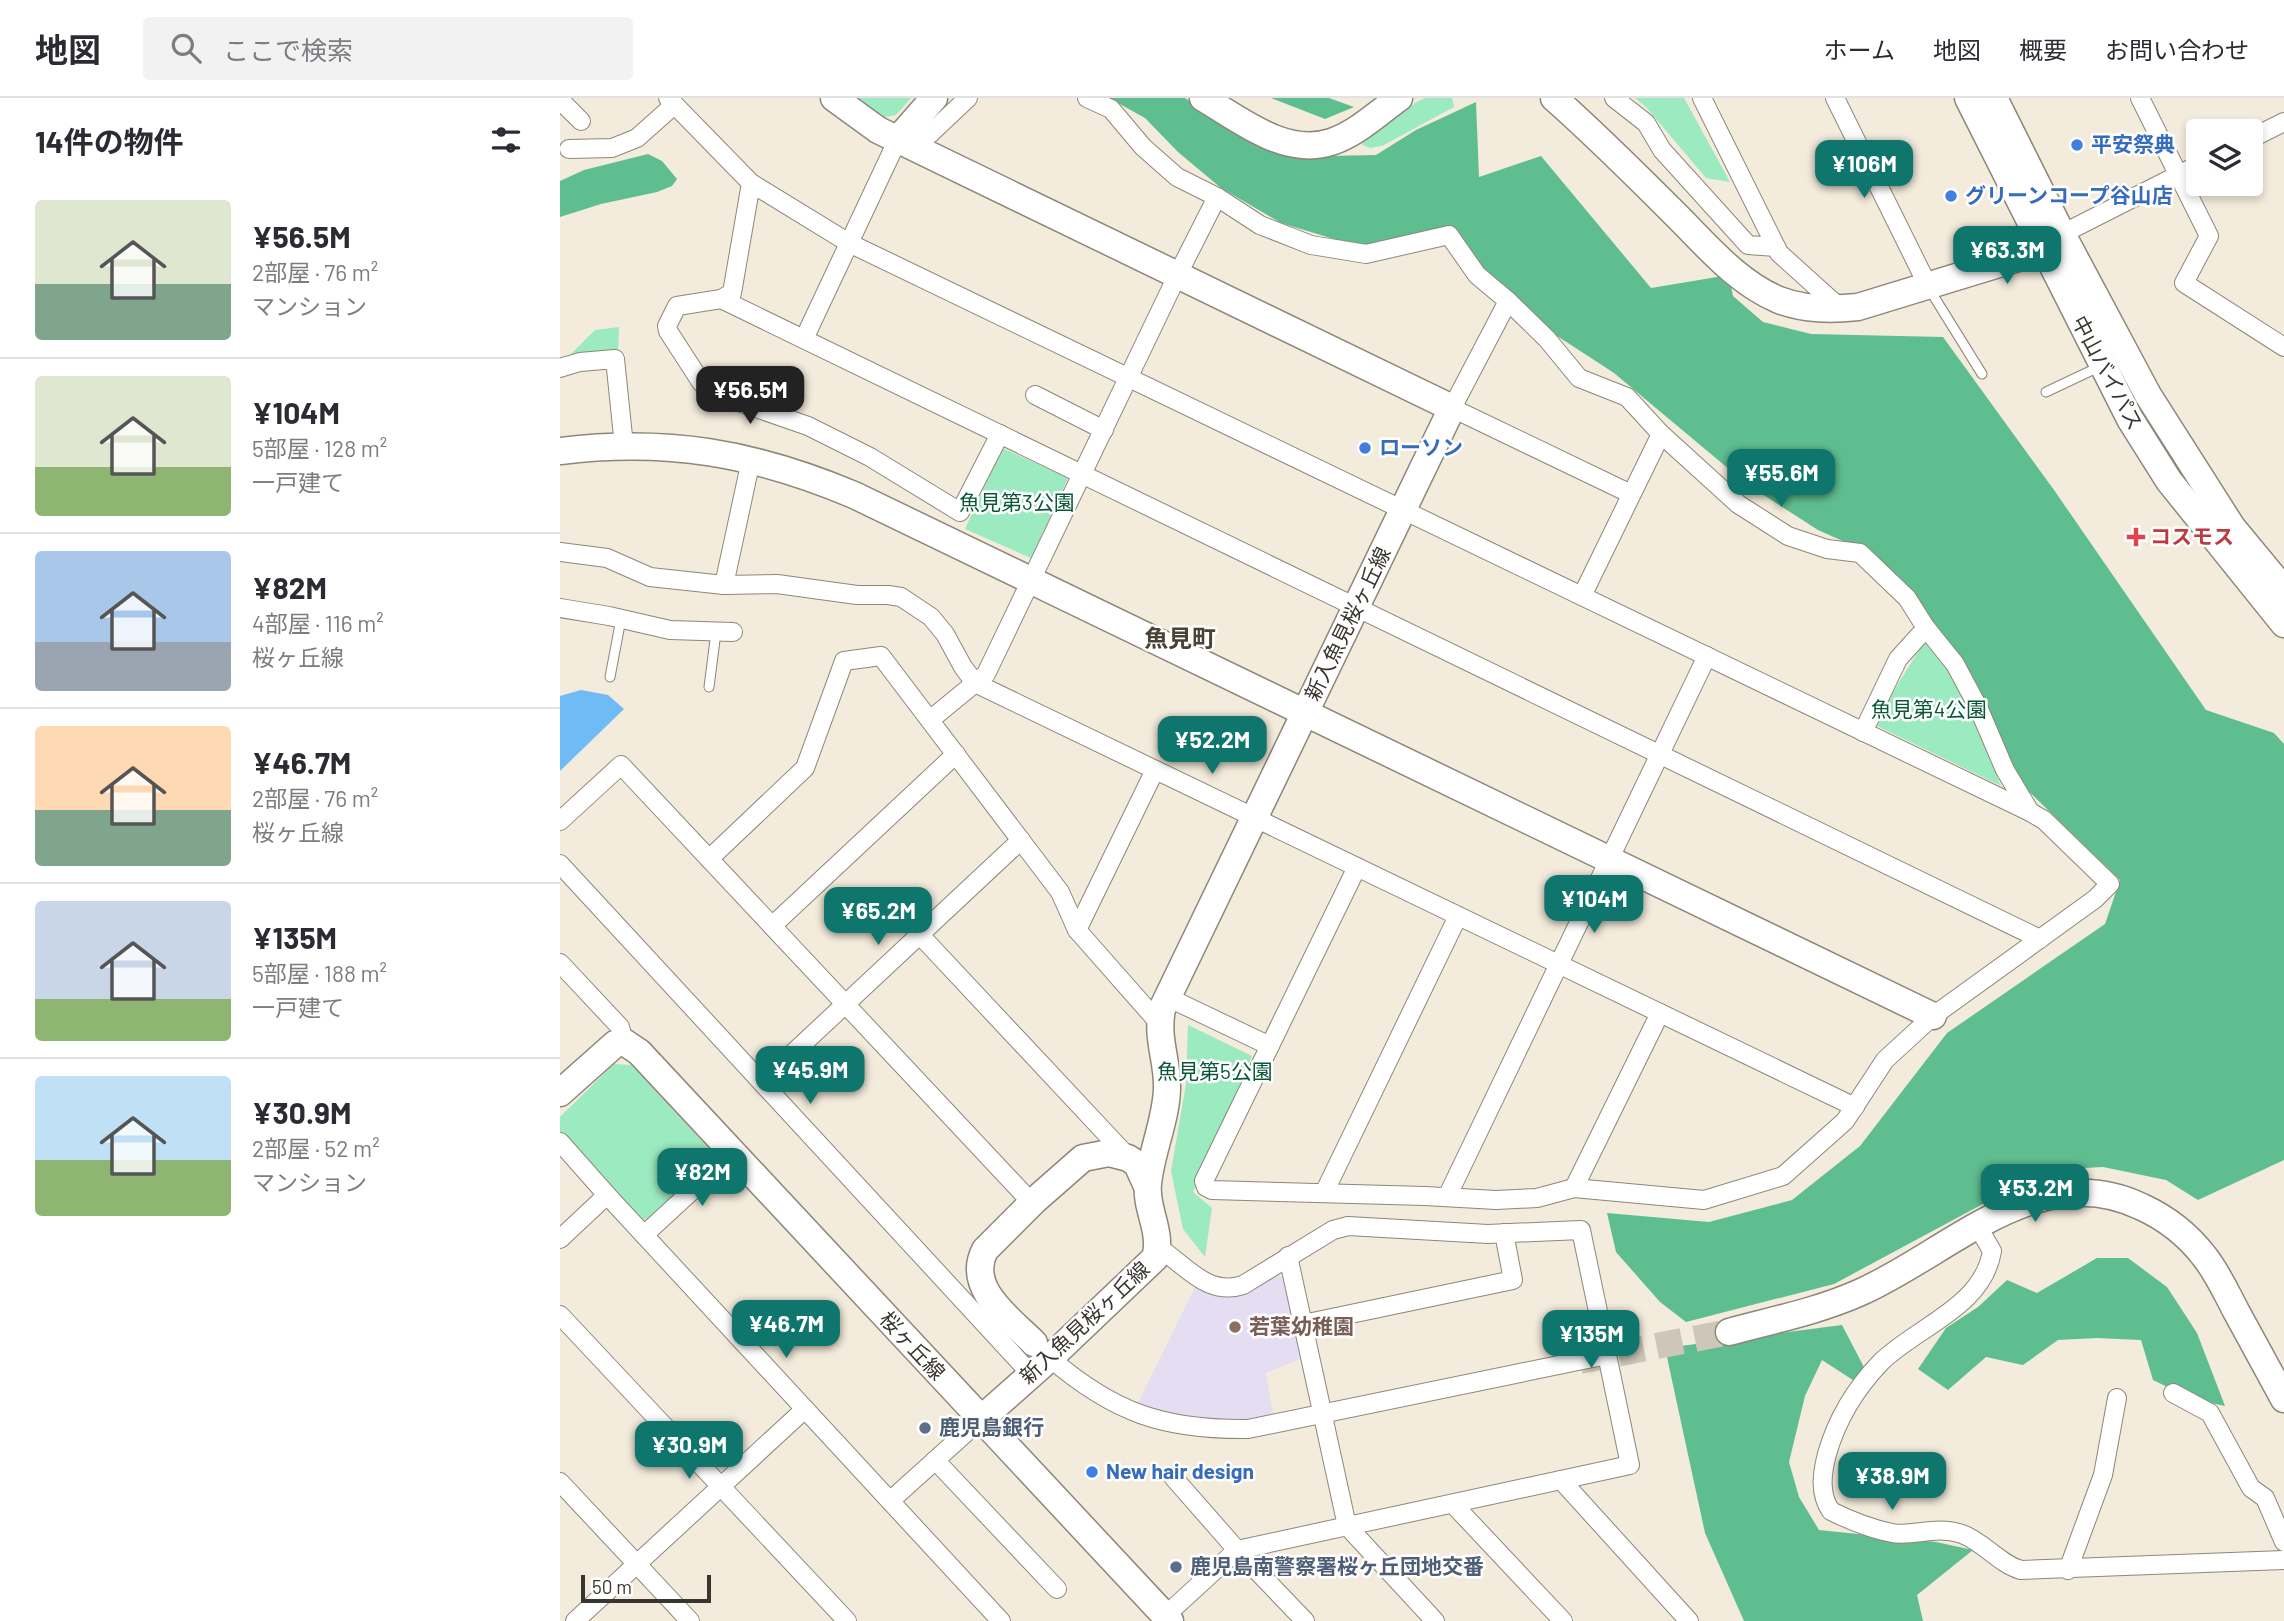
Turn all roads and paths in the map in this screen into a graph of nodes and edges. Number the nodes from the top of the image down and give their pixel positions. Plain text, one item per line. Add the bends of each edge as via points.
1 (834, 98) edge
2 (934, 98) edge
3 (968, 98) edge
4 (1087, 98) edge
5 (1203, 98) edge
6 (1399, 98) edge
7 (1554, 98) edge
8 (1614, 98) edge
9 (1702, 98) edge
10 (1835, 98) edge
11 (1968, 98) edge
12 (1994, 98) edge
13 (2140, 98) edge
14 (560, 100) edge
15 (671, 101) edge
16 (581, 121) dead end
17 (2284, 122) edge
18 (2263, 132) edge
19 (907, 143) junction
20 (569, 149) dead end
21 (2186, 171) edge
22 (2178, 175) junction
23 (751, 183) junction
24 (1217, 197) junction
25 (2052, 240) junction
26 (849, 243) junction
27 (1776, 247) junction
28 (1178, 274) junction
29 (1928, 286) junction
30 (721, 299) junction
31 (1508, 301) junction
32 (1841, 309) junction
33 (804, 339) junction
34 (2284, 346) edge
35 (2104, 365) junction
36 (560, 368) edge
37 (1982, 374) dead end
38 (1129, 377) junction
39 (2046, 392) dead end
40 (1035, 395) dead end
41 (1452, 408) junction
42 (1104, 430) junction
43 (1000, 433) junction
44 (1661, 433) junction
45 (624, 446) junction
46 (560, 451) edge
47 (751, 460) junction
48 (1083, 474) junction
49 (1631, 494) junction
50 (1403, 510) junction
51 (560, 552) edge
52 (1031, 580) junction
53 (724, 585) junction
54 (2284, 590) edge
55 (1582, 596) junction
56 (1356, 607) junction
57 (560, 608) edge
58 (621, 619) junction
59 (2284, 624) edge
60 (1926, 628) junction
61 (725, 632) joint
62 (1707, 656) junction
63 (610, 677) dead end
64 (975, 683) junction
65 (709, 687) dead end
66 (1306, 712) junction
67 (930, 720) junction
68 (1863, 732) junction
69 (956, 754) junction
70 (1660, 754) junction
71 (1155, 770) junction
72 (2030, 812) junction
73 (1254, 818) junction
74 (560, 821) edge
75 (1021, 840) junction
76 (709, 859) junction
77 (1609, 859) junction
78 (560, 864) edge
79 (1357, 867) junction
80 (1458, 916) junction
81 (772, 926) junction
82 (1077, 930) junction
83 (919, 935) junction
84 (2040, 939) junction
85 (560, 963) edge
86 (1559, 965) junction
87 (1167, 997) junction
88 (845, 1004) junction
89 (1660, 1013) junction
90 (1933, 1016) junction
91 (1159, 1023) junction
92 (624, 1042) junction
93 (1270, 1046) junction
94 (762, 1082) junction
95 (560, 1093) edge
96 (1855, 1107) junction
97 (560, 1142) edge
98 (733, 1153) junction
99 (1128, 1158) junction
100 (1147, 1186) junction
101 (1574, 1188) junction
102 (1324, 1193) junction
103 (607, 1195) junction
104 (1447, 1197) junction
105 (1032, 1203) junction
106 (1978, 1227) junction
107 (1504, 1233) junction
108 (644, 1235) junction
109 (560, 1238) edge
110 (1158, 1247) junction
111 (1288, 1256) junction
112 (560, 1315) edge
113 (1303, 1324) junction
114 (1729, 1332) tunnel mouth
115 (1608, 1355) junction
116 (1038, 1359) junction
117 (2173, 1393) dead end
118 (2117, 1398) dead end
119 (2284, 1399) edge
120 (805, 1409) junction
121 (1322, 1414) junction
122 (981, 1419) junction
123 (935, 1460) junction
124 (1173, 1477) dead end
125 (1561, 1480) junction
126 (560, 1482) edge
127 (721, 1486) junction
128 (890, 1501) junction
129 (1452, 1504) junction
130 (1347, 1527) junction
131 (2284, 1542) edge
132 (1237, 1550) junction
133 (2284, 1560) edge
134 (637, 1564) junction
135 (2068, 1570) junction
136 (1057, 1589) dead end
137 (1165, 1619) edge
138 (575, 1621) edge
139 (690, 1621) edge
140 (847, 1621) edge
141 (1001, 1621) edge
142 (1305, 1621) edge
143 (1435, 1621) edge
144 (1563, 1621) edge
145 (1689, 1621) edge

1 - 19 street via 878,130
2 - 19 street
3 - 19 street
4 - 24 street via 1111,109 1143,147 1177,177
5 - 6 street via 1287,144 1312,145 1352,132
7 - 32 street via 1728,267 1779,300
8 - 27 street via 1646,123 1662,150 1748,245
9 - 27 street
10 - 29 street
11 - 25 street, 中山バイパス
12 - 25 street, 中山バイパス
13 - 22 street
14 - 16 street
15 - 20 street via 637,138 612,148
15 - 23 street
17 - 18 street
19 - 26 street
19 - 28 street
21 - 22 street
22 - 25 street
22 - 34 street via 2208,236 2184,283
23 - 26 street
23 - 30 street via 732,293
24 - 28 street
24 - 31 street via 1260,225 1311,245 1366,254 1448,235 1477,275
25 - 29 street via 2025,256
25 - 35 street, 中山バイパス
25 - 54 street, 中山バイパス via 2203,485
26 - 33 street
26 - 38 street
27 - 32 street
28 - 38 street
28 - 41 street
29 - 32 street
29 - 37 lane
30 - 33 street
30 - 43 street via 677,306 667,326 710,392 808,426 870,457 960,512
31 - 41 street
31 - 44 street via 1579,378 1627,397
33 - 43 street
35 - 39 lane
35 - 59 street, 中山バイパス via 2130,419 2169,481
36 - 45 street via 615,359
38 - 42 street
38 - 50 street
40 - 42 street
41 - 49 street
41 - 50 street, 新入魚見桜ヶ丘線
42 - 48 street
43 - 48 street
44 - 49 street
44 - 60 street via 1738,504 1788,536 1827,549 1860,553 1907,598
45 - 46 street
45 - 47 street via 696,449
47 - 52 street via 844,491
47 - 53 street
48 - 52 street
48 - 56 street
49 - 55 street
50 - 55 street
50 - 56 street, 新入魚見桜ヶ丘線
51 - 53 street via 607,558 650,577
52 - 64 street via 986,674
52 - 66 street
53 - 64 street via 777,584 901,597 931,617
55 - 62 street
56 - 66 street, 新入魚見桜ヶ丘線
56 - 70 street
57 - 58 street
58 - 61 street via 670,631
58 - 63 lane
60 - 68 street via 1898,659
60 - 72 street via 1955,664
61 - 65 lane
62 - 68 street
62 - 70 street
64 - 67 street
64 - 71 street
66 - 73 street, 新入魚見桜ヶ丘線
66 - 77 street
67 - 69 street
67 - 76 street via 881,656 844,661 805,768
68 - 72 street
69 - 75 street
69 - 81 street
70 - 77 street
70 - 84 street
71 - 73 street
71 - 82 street
72 - 84 street via 2110,884
73 - 79 street
73 - 87 street, 新入魚見桜ヶ丘線
74 - 76 street via 621,765
75 - 82 street via 1060,892
75 - 83 street
76 - 81 street
77 - 86 street
77 - 90 street
78 - 94 street
79 - 80 street
79 - 93 street
80 - 86 street
80 - 102 street
81 - 88 street
82 - 91 street
83 - 88 street
83 - 99 street
84 - 90 street
85 - 92 street via 620,1027
86 - 89 street
86 - 104 street
87 - 91 street, 新入魚見桜ヶ丘線
87 - 93 street
88 - 94 street
88 - 105 street
89 - 96 street
89 - 101 street
90 - 96 street via 1885,1060
91 - 100 street, 新入魚見桜ヶ丘線 via 1167,1089
92 - 95 street via 604,1052
92 - 98 street, 桜ヶ丘線 via 639,1052
93 - 102 street via 1204,1181 1206,1187
94 - 116 street
96 - 101 street via 1783,1176 1704,1200
97 - 103 street
98 - 108 street
98 - 122 street, 桜ヶ丘線
99 - 100 street via 1137,1164
99 - 105 street via 1109,1153 1083,1158
100 - 110 street, 新入魚見桜ヶ丘線
101 - 104 street via 1538,1198
102 - 104 street
103 - 108 street
103 - 109 street
105 - 116 street via 985,1250 980,1275 990,1299
106 - 114 street via 1850,1297
106 - 119 street via 2021,1203 2068,1192 2106,1194 2154,1212 2181,1231 2204,1256
106 - 135 street via 1992,1251 1976,1289 1959,1306 1910,1337 1850,1400 1825,1463 1825,1502 1842,1516 1894,1533 1944,1530 1961,1534 2021,1570
107 - 111 street via 1348,1226
107 - 113 street via 1513,1280
107 - 115 street via 1581,1230
108 - 120 street
110 - 111 street via 1196,1278 1225,1288 1243,1285
110 - 116 street, 新入魚見桜ヶ丘線 via 1152,1262
111 - 113 street
112 - 127 street
113 - 121 street
115 - 121 street
115 - 125 street via 1630,1465
116 - 121 street via 1096,1394 1163,1423 1248,1429
116 - 122 street, 新入魚見桜ヶ丘線
117 - 131 street via 2210,1413 2251,1488 2265,1498
118 - 135 street via 2103,1475
120 - 127 street
120 - 128 street
121 - 130 street
122 - 123 street
122 - 137 street, 桜ヶ丘線
123 - 128 street
123 - 136 street
124 - 132 street
125 - 129 street
125 - 145 street
126 - 134 street
127 - 134 street
127 - 140 street
128 - 141 street
129 - 130 street
129 - 144 street
130 - 132 street
130 - 143 street
132 - 137 street
132 - 142 street
133 - 135 street
134 - 138 street
134 - 139 street

